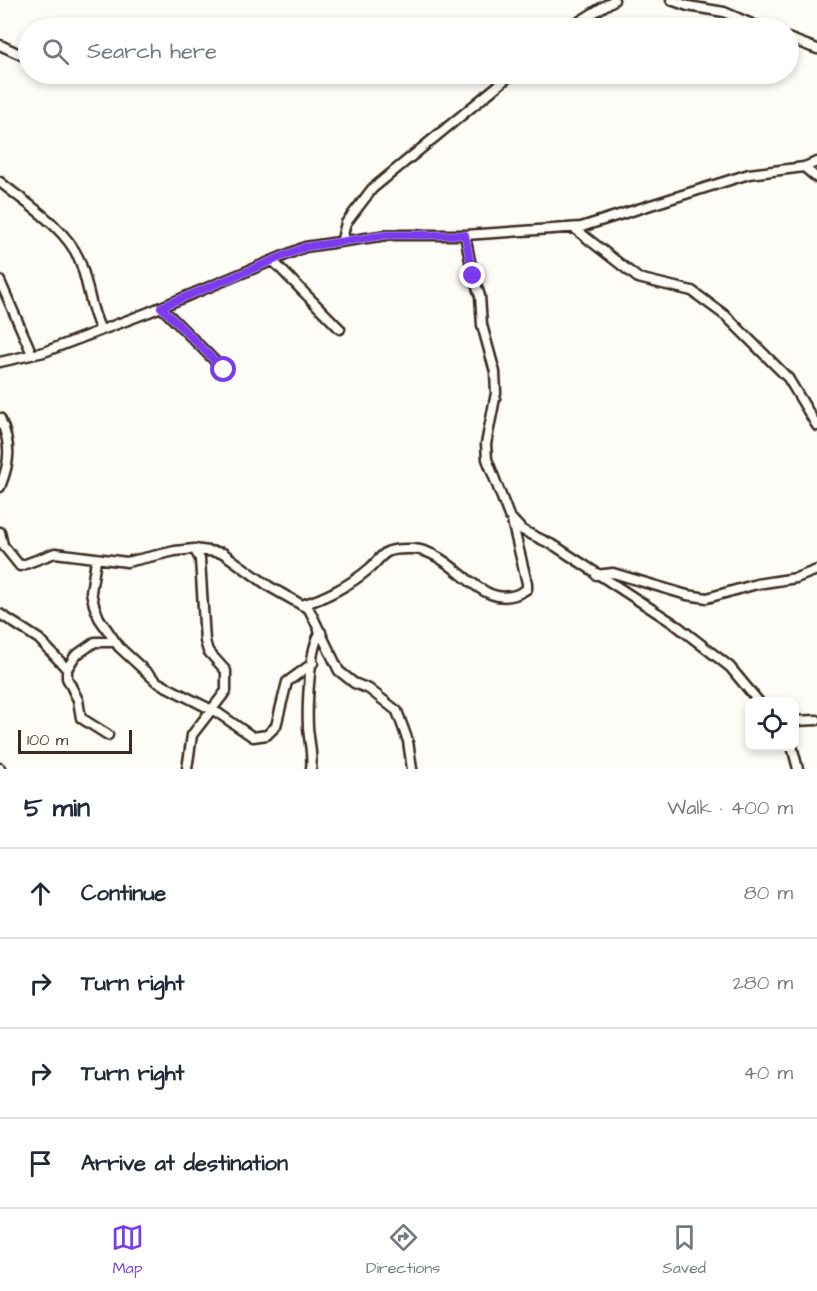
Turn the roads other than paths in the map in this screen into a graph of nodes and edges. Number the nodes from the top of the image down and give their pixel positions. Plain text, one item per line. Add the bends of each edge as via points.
1 (614, 0) edge
2 (671, 0) edge
3 (585, 18) edge
4 (738, 18) edge
5 (799, 42) edge
6 (0, 45) edge
7 (817, 49) edge
8 (18, 53) edge
9 (500, 84) edge
10 (817, 162) edge
11 (804, 167) junction
12 (817, 178) edge
13 (0, 182) edge
14 (573, 228) junction
15 (465, 235) junction
16 (342, 239) junction
17 (273, 261) junction
18 (0, 281) edge
19 (161, 307) junction
20 (340, 329) dead end
21 (101, 330) junction
22 (32, 354) junction
23 (0, 362) edge
24 (224, 370) dead end
25 (0, 418) edge
26 (817, 426) edge
27 (0, 487) edge
28 (511, 518) junction
29 (0, 532) edge
30 (194, 549) junction
31 (96, 560) junction
32 (817, 570) edge
33 (596, 575) junction
34 (301, 604) junction
35 (0, 614) edge
36 (321, 632) junction
37 (115, 642) junction
38 (313, 663) junction
39 (67, 669) junction
40 (755, 697) edge
41 (213, 711) junction
42 (817, 720) edge
43 (799, 721) edge
44 (108, 735) dead end
45 (794, 751) edge
46 (800, 768) edge
47 (187, 769) edge
48 (311, 769) edge
49 (412, 769) edge

1 - 3 street
2 - 4 street
5 - 7 street
6 - 8 street
9 - 16 street via 372,189 346,223
10 - 11 street
11 - 12 street
11 - 14 street via 749,174
13 - 21 street via 73,248
14 - 15 street
14 - 26 street via 638,278 692,291 726,316 788,378
15 - 16 street
15 - 28 street via 495,372 487,459
16 - 17 street via 305,247
17 - 19 street
17 - 20 street
18 - 22 street
19 - 21 street
19 - 24 street
21 - 22 street
22 - 23 street
25 - 27 street via 10,446 8,468
28 - 33 street via 522,531 555,546
28 - 34 street via 527,583 527,589 518,596 498,598 442,557 402,550 385,553 348,583
29 - 31 street via 3,545 20,566 55,553
30 - 31 street via 127,562
30 - 34 street via 223,553
30 - 41 street via 200,559 205,641 208,651 226,671 226,691
31 - 37 street via 94,605
32 - 33 street via 707,598 613,573
33 - 40 street via 685,632 730,668
34 - 36 street via 309,609
35 - 39 street via 39,639
36 - 38 street via 315,642
36 - 49 street via 339,671 397,711
37 - 39 street via 95,642 82,650
37 - 41 street via 157,682
38 - 41 street via 287,682 276,726 267,735 253,737
38 - 48 street via 308,727
39 - 44 street via 81,718
41 - 47 street via 192,735
42 - 43 street
45 - 46 street

